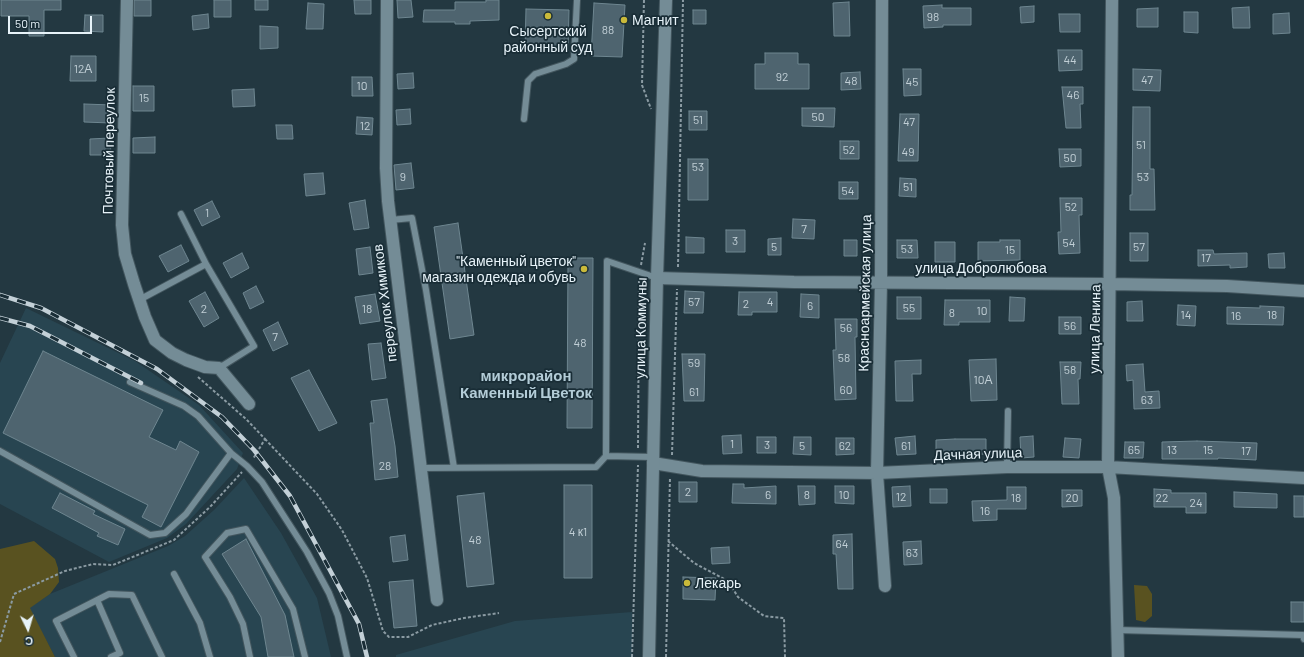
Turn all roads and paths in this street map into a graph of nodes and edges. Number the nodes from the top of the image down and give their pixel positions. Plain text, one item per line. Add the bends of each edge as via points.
1 (127, 0) edge
2 (388, 0) edge
3 (577, 0) edge
4 (644, 0) edge
5 (666, 0) edge
6 (683, 0) edge
7 (882, 0) edge
8 (1112, 0) edge
9 (651, 111) dead end
10 (524, 118) dead end
11 (181, 214) dead end
12 (390, 220) junction
13 (647, 236) dead end
14 (206, 264) junction
15 (639, 272) junction
16 (657, 278) junction
17 (677, 279) junction
18 (881, 282) junction
19 (1110, 284) junction
20 (1304, 291) edge
21 (139, 300) junction
22 (219, 368) junction
23 (193, 372) dead end
24 (130, 382) dead end
25 (249, 404) dead end
26 (1008, 411) dead end
27 (265, 439) junction
28 (0, 451) edge
29 (231, 453) junction
30 (606, 456) junction
31 (638, 456) junction
32 (653, 460) junction
33 (671, 465) junction
34 (247, 466) junction
35 (1007, 466) junction
36 (1108, 467) junction
37 (420, 468) junction
38 (454, 468) junction
39 (877, 473) junction
40 (1304, 478) edge
41 (668, 540) junction
42 (174, 574) dead end
43 (885, 586) dead end
44 (97, 600) junction
45 (437, 600) dead end
46 (498, 613) dead end
47 (1117, 630) junction
48 (1304, 639) edge
49 (0, 642) edge
50 (74, 657) edge
51 (111, 657) edge
52 (162, 657) edge
53 (210, 657) edge
54 (250, 657) edge
55 (305, 657) edge
56 (347, 657) edge
57 (632, 657) edge
58 (649, 657) edge
59 (666, 657) edge
60 (786, 657) edge
61 (1118, 657) edge

1 - 21 street, Почтовый переулок via 122,225 125,254
2 - 12 street, переулок Химиков via 386,168
3 - 10 lane via 574,59 534,74 528,81
4 - 9 path via 642,85
5 - 16 street, улица Коммуны
6 - 17 path
7 - 18 street, Красноармейская улица
8 - 19 street, улица Ленина
11 - 14 lane
12 - 37 street, переулок Химиков
12 - 38 lane via 412,218
13 - 15 path
14 - 21 lane
14 - 22 lane via 254,346
15 - 16 lane
15 - 30 lane via 607,261
15 - 31 path
16 - 17 street, улица Добролюбова
16 - 32 street, улица Коммуны
17 - 18 street, улица Добролюбова
17 - 33 path
18 - 19 street, улица Добролюбова
18 - 39 street, Красноармейская улица
19 - 20 street, улица Добролюбова via 1227,286
19 - 36 street, улица Ленина
21 - 22 street, Почтовый переулок via 155,340 186,360 205,367
22 - 25 street
23 - 27 path
24 - 29 lane via 184,406 198,416
26 - 35 lane
27 - 34 path
27 - 46 path via 317,494 342,530 366,578 383,631 389,637 408,637 432,625
28 - 29 lane via 150,535 165,533 186,514
29 - 34 lane
30 - 31 lane
30 - 38 lane via 596,467
31 - 32 lane
31 - 57 path
32 - 33 street, Дачная улица
32 - 58 street, улица Коммуны
33 - 39 street, Дачная улица via 702,470
33 - 41 path
34 - 49 path via 210,507 174,540 113,565 92,564 65,571 14,594
34 - 56 lane via 262,482 281,511 329,593 338,616
35 - 36 street, Дачная улица
35 - 39 street, Дачная улица
36 - 40 street, Дачная улица
36 - 47 street, улица Ленина via 1114,498
37 - 38 lane
37 - 45 street, переулок Химиков
39 - 43 street, Красноармейская улица
41 - 59 path
41 - 60 path via 694,563 728,581 738,597 764,616 784,618
42 - 53 lane via 200,623
44 - 50 lane via 56,621
44 - 51 lane via 120,653
44 - 52 lane via 109,594 132,595
47 - 48 lane via 1303,635
47 - 61 street, улица Ленина
54 - 55 lane via 243,624 230,597 205,557 226,534 246,530 293,609

